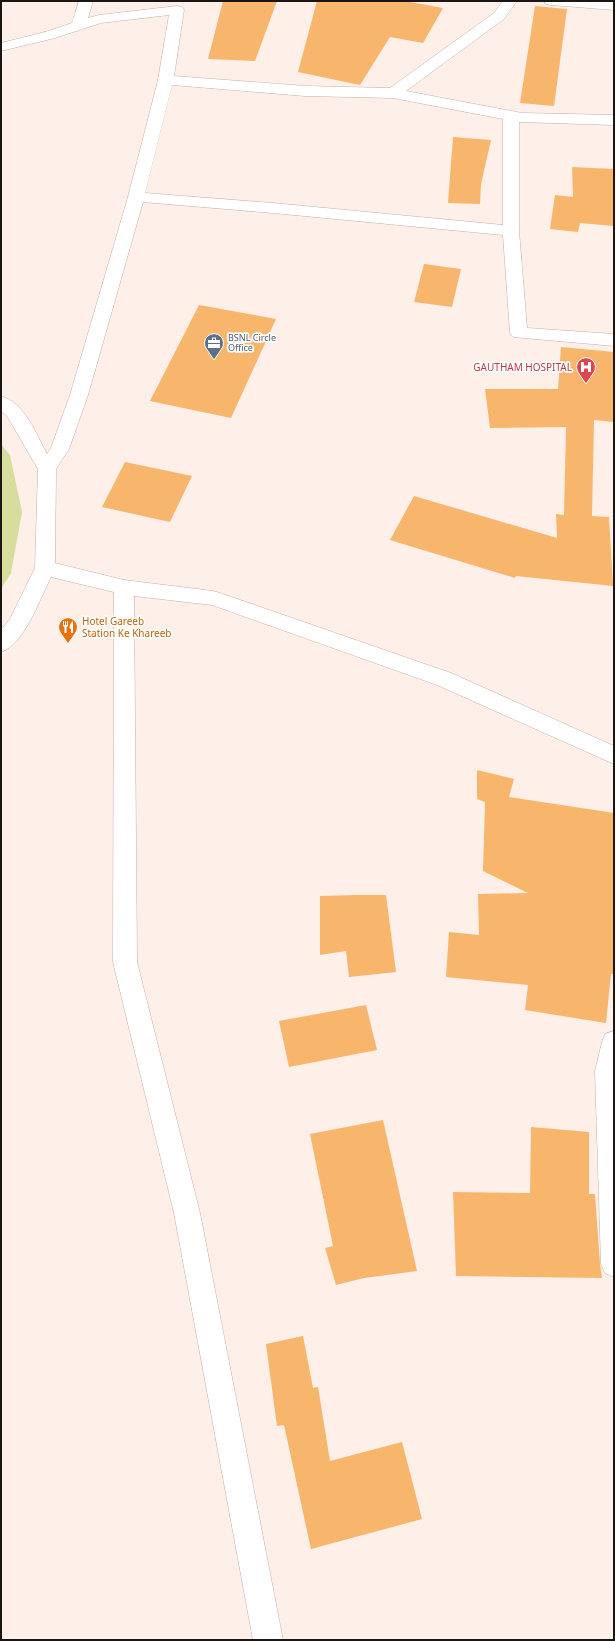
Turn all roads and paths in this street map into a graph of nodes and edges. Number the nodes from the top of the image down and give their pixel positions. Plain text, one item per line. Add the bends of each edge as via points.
1 (86, 1) edge
2 (510, 1) edge
3 (551, 1) edge
4 (177, 6) edge
5 (614, 6) edge
6 (80, 26) junction
7 (1, 47) edge
8 (166, 80) junction
9 (394, 93) junction
10 (511, 116) junction
11 (614, 120) edge
12 (136, 197) junction
13 (511, 231) junction
14 (614, 340) edge
15 (1, 402) edge
16 (47, 469) junction
17 (45, 568) junction
18 (124, 587) junction
19 (1, 644) edge
20 (614, 755) edge
21 (614, 1042) edge
22 (614, 1264) edge
23 (268, 1640) edge

1 - 6 street
2 - 9 street via 499,16
3 - 5 street
4 - 6 street via 99,19
4 - 8 street
6 - 7 street
8 - 9 street via 305,90
8 - 12 street
9 - 10 street
10 - 11 street
10 - 13 street
12 - 13 street via 281,208
12 - 16 street via 79,395 60,449
13 - 14 street via 519,333
15 - 16 street via 14,412
16 - 17 street
17 - 18 street
17 - 19 street via 18,624
18 - 20 street via 213,598 444,679
18 - 23 street via 125,962 188,1213
21 - 22 street via 607,1071

